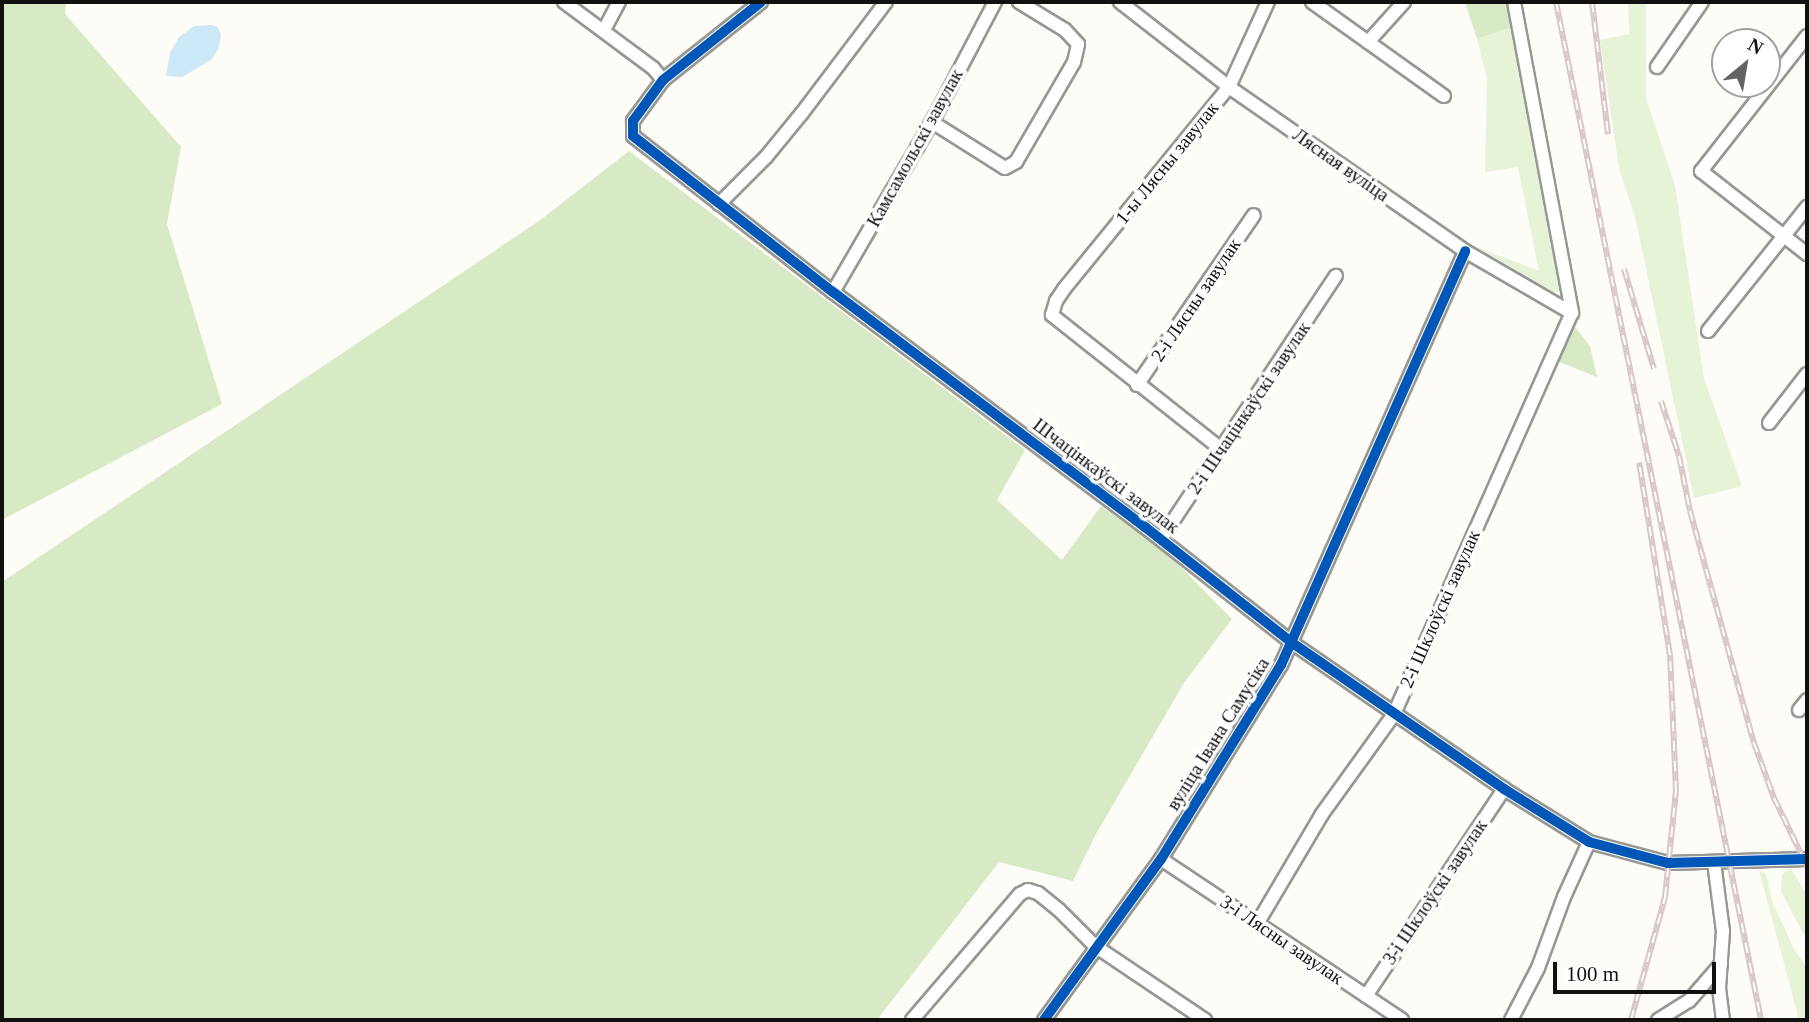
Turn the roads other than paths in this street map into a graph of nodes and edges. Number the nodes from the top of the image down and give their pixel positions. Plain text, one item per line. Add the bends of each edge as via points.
1 (564, 2) edge
2 (618, 2) edge
3 (761, 2) edge
4 (886, 2) edge
5 (995, 2) edge
6 (1019, 2) edge
7 (1120, 2) edge
8 (1268, 2) edge
9 (1312, 2) edge
10 (1404, 2) edge
11 (1514, 2) edge
12 (1702, 2) edge
13 (604, 30) junction
14 (1807, 36) edge
15 (1368, 42) junction
16 (1657, 67) dead end
17 (663, 80) junction
18 (1229, 87) junction
19 (1444, 96) dead end
20 (932, 122) junction
21 (719, 204) junction
22 (1807, 207) edge
23 (1254, 215) dead end
24 (1784, 237) junction
25 (1465, 251) junction
26 (1807, 254) edge
27 (1336, 276) dead end
28 (833, 292) junction
29 (1572, 313) junction
30 (1708, 331) dead end
31 (1807, 374) edge
32 (1137, 385) junction
33 (1769, 424) dead end
34 (1221, 449) junction
35 (1161, 539) junction
36 (1290, 642) junction
37 (1394, 714) junction
38 (1504, 789) junction
39 (1589, 842) junction
40 (1161, 859) junction
41 (1807, 859) edge
42 (1714, 862) junction
43 (1257, 924) junction
44 (1095, 946) junction
45 (1721, 964) junction
46 (1366, 996) junction
47 (912, 1020) edge
48 (1044, 1020) edge
49 (1205, 1020) edge
50 (1402, 1020) edge
51 (1511, 1020) edge
52 (1658, 1020) edge
53 (1723, 1020) edge

1 - 13 street
2 - 13 street
3 - 17 street
4 - 21 street via 810,104
5 - 20 street, Камсамольскі завулак
6 - 20 street via 1065,30 1078,44 1074,61 1016,162 1005,168
7 - 18 street, Лясная вуліца
8 - 18 street, 1-ы Лясны завулак
9 - 15 street
10 - 15 street
11 - 29 street
12 - 16 street
13 - 17 street
14 - 24 street via 1701,172
15 - 19 street
17 - 21 street, Шчацінкаўскі завулак via 633,121 633,136
18 - 25 street, Лясная вуліца
18 - 32 street, 1-ы Лясны завулак via 1064,289 1052,315
20 - 28 street, Камсамольскі завулак
21 - 28 street, Шчацінкаўскі завулак
22 - 24 street
23 - 32 street, 2-і Лясны завулак
24 - 26 street
24 - 30 street
25 - 29 street, Лясная вуліца
25 - 36 street, вуліца Івана Самусіка
27 - 34 street, 2-і Шчацінкаўскі завулак
28 - 35 street, Шчацінкаўскі завулак
29 - 37 street, 2-і Шклоўскі завулак
31 - 33 street
32 - 34 street
34 - 35 street, 2-і Шчацінкаўскі завулак
35 - 36 street, Шчацінкаўскі завулак
36 - 37 street, Шчацінкаўскі завулак
36 - 40 street, вуліца Івана Самусіка via 1281,665
37 - 38 street, Шчацінкаўскі завулак
37 - 43 street, 2-і Шклоўскі завулак via 1322,814
38 - 39 street, Шчацінкаўскі завулак
38 - 46 street, 3-і Шклоўскі завулак
39 - 42 street, Шчацінкаўскі завулак via 1668,863
39 - 51 street via 1538,968
40 - 43 street, 3-і Лясны завулак
40 - 44 street, вуліца Івана Самусіка
41 - 42 street, Шчацінкаўскі завулак
42 - 45 street via 1723,931
43 - 46 street, 3-і Лясны завулак
44 - 47 street via 1038,893 1028,890
44 - 48 street, вуліца Івана Самусіка
44 - 49 street
45 - 52 street via 1689,1002
45 - 53 street
46 - 50 street, 3-і Лясны завулак

